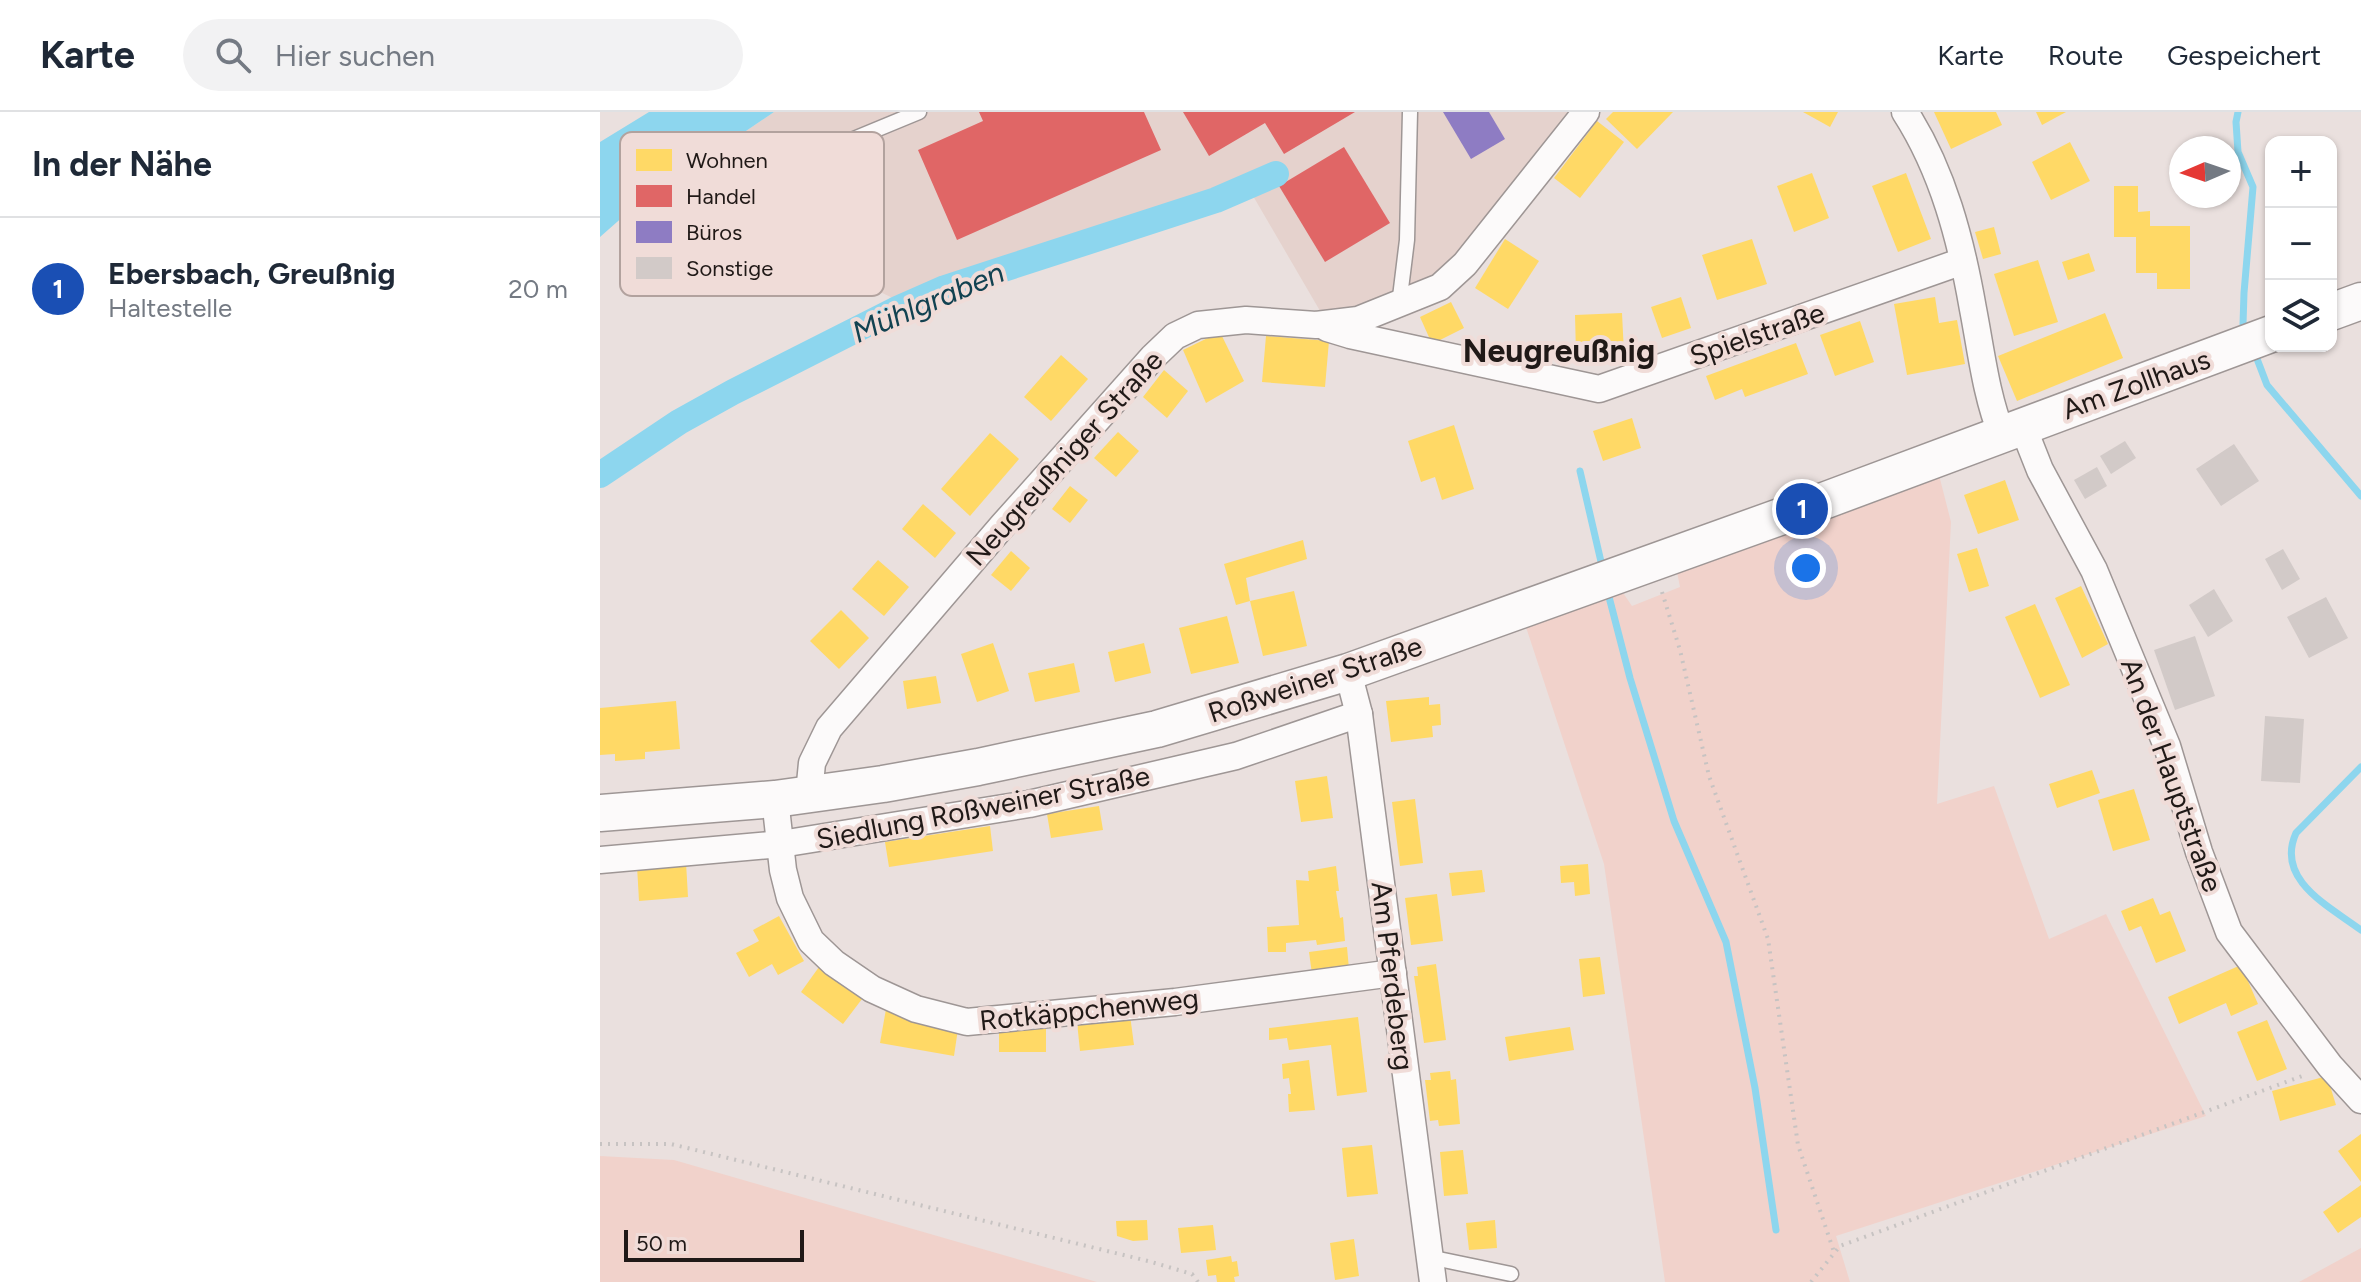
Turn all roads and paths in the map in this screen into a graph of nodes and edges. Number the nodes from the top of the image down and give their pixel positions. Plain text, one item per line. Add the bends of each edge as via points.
1 (919, 112) edge
2 (1410, 112) edge
3 (1586, 112) edge
4 (1905, 112) edge
5 (871, 132) edge
6 (1963, 261) junction
7 (2361, 301) edge
8 (1399, 305) junction
9 (2337, 310) edge
10 (1316, 325) junction
11 (2258, 339) edge
12 (2012, 431) junction
13 (1652, 563) junction
14 (1348, 672) junction
15 (1359, 714) junction
16 (792, 796) junction
17 (600, 813) edge
18 (781, 844) junction
19 (600, 860) edge
20 (1393, 973) junction
21 (2330, 1066) junction
22 (2361, 1100) edge
23 (600, 1144) edge
24 (1834, 1252) junction
25 (1431, 1270) edge
26 (1511, 1274) dead end
27 (1198, 1282) edge
28 (1811, 1282) edge

1 - 5 lane
2 - 8 lane via 1407,240
3 - 8 street, Neugreußniger Straße via 1465,264 1440,287
4 - 6 street via 1946,196
6 - 10 street, Spielstraße via 1599,389
6 - 12 street via 1998,424
7 - 9 main road
8 - 10 street, Neugreußniger Straße via 1358,320
10 - 16 street, Neugreußniger Straße via 1246,320 1198,325 1175,336 829,728
11 - 12 main road, Am Zollhaus
12 - 13 main road, Roßweiner Straße
12 - 21 street, An der Hauptstraße via 2040,470 2094,570 2161,732 2229,932
13 - 14 main road, Roßweiner Straße
13 - 24 path via 1680,650 1709,776 1768,939 1798,1145
14 - 15 street, Am Pferdeberg
14 - 16 main road, Roßweiner Straße via 1142,732 978,767
15 - 18 street, Siedlung Roßweiner Straße via 1236,756 1029,804
15 - 20 street, Am Pferdeberg
16 - 17 main road, Roßweiner Straße
16 - 18 street, Rotkäppchenweg
18 - 19 street, Siedlung Roßweiner Straße
18 - 20 street, Rotkäppchenweg via 790,898 811,941 872,989 916,1009 967,1022
20 - 25 street, Am Pferdeberg
21 - 22 street, An der Hauptstraße
21 - 24 path
23 - 27 path via 671,1144 1148,1261 1192,1274
24 - 28 path
25 - 26 lane

